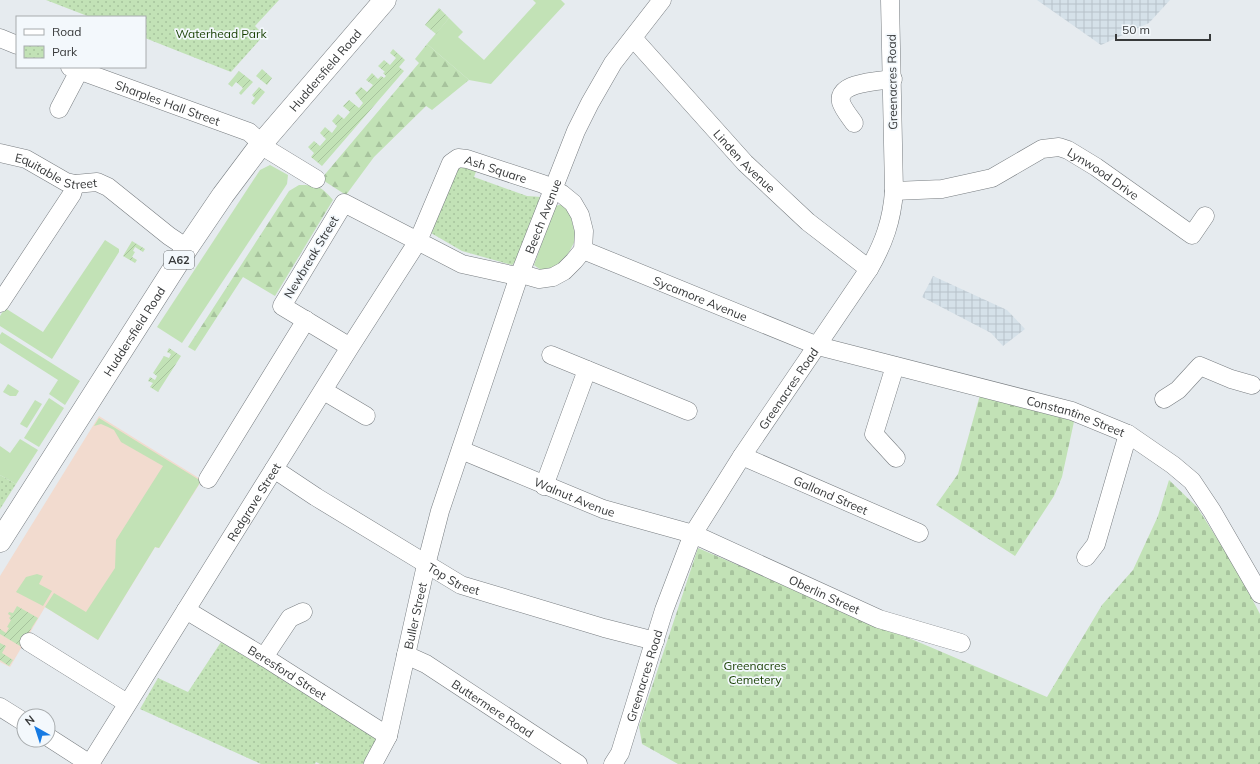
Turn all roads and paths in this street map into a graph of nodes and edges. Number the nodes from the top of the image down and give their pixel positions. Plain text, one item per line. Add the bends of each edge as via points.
1 (385, 0) edge
2 (662, 0) edge
3 (890, 0) edge
4 (0, 38) edge
5 (633, 38) junction
6 (16, 45) edge
7 (75, 69) edge
8 (893, 79) junction
9 (59, 109) dead end
10 (854, 123) dead end
11 (262, 143) junction
12 (0, 153) edge
13 (316, 179) dead end
14 (75, 184) junction
15 (553, 188) junction
16 (894, 191) junction
17 (1205, 216) dead end
18 (418, 241) junction
19 (187, 248) junction
20 (583, 250) junction
21 (869, 269) junction
22 (519, 276) junction
23 (0, 303) edge
24 (306, 320) junction
25 (818, 346) junction
26 (350, 347) junction
27 (550, 355) dead end
28 (895, 366) junction
29 (587, 370) junction
30 (1252, 385) dead end
31 (324, 391) junction
32 (1164, 399) dead end
33 (688, 411) dead end
34 (366, 416) dead end
35 (1128, 434) junction
36 (461, 450) junction
37 (742, 456) junction
38 (896, 458) dead end
39 (274, 469) junction
40 (208, 479) dead end
41 (544, 486) junction
42 (920, 533) dead end
43 (693, 534) junction
44 (0, 541) edge
45 (1086, 557) dead end
46 (426, 565) junction
47 (1260, 594) edge
48 (186, 610) junction
49 (303, 612) dead end
50 (655, 641) junction
51 (29, 642) dead end
52 (961, 643) dead end
53 (406, 655) junction
54 (264, 657) junction
55 (127, 703) junction
56 (1, 710) edge
57 (16, 718) edge
58 (388, 736) junction
59 (56, 742) edge
60 (90, 764) edge
61 (373, 764) edge
62 (578, 764) edge
63 (613, 764) edge

1 - 11 main road, Huddersfield Road / A62
2 - 5 street, Beech Avenue
3 - 8 street, Greenacres Road
4 - 6 street
5 - 15 street, Beech Avenue via 613,63 590,103
5 - 21 street, Linden Avenue via 745,163 808,222
7 - 9 street
7 - 11 street, Sharples Hall Street via 249,132
8 - 10 street via 854,85 845,91 841,102
8 - 16 street, Greenacres Road
11 - 13 street, Sharples Hall Street via 270,151
11 - 19 main road, Huddersfield Road / A62
12 - 14 street, Equitable Street via 26,159 66,182
14 - 19 street, Equitable Street via 97,182 108,187
14 - 23 street via 72,194
15 - 18 street, Ash Square via 458,158 451,164
15 - 20 street via 573,203 580,215 584,231
15 - 22 street, Beech Avenue
16 - 17 street, Lynwood Drive via 942,189 992,178 1042,150 1059,147 1096,167 1192,234
16 - 21 street, Greenacres Road via 889,227
18 - 22 street via 462,264
18 - 24 street, Newbreak Street via 344,203 282,306
18 - 26 street, Redgrave Street
19 - 44 main road, Huddersfield Road / A62
20 - 22 street via 564,271 553,277 539,279
20 - 25 street, Sycamore Avenue
21 - 25 street, Greenacres Road
22 - 36 street, Beech Avenue
24 - 26 street, Newbreak Street
24 - 40 street
25 - 28 street, Constantine Street
25 - 37 street, Greenacres Road
26 - 31 street, Redgrave Street
27 - 29 street
28 - 35 street, Constantine Street via 1072,411
28 - 38 street via 874,434
29 - 33 street
29 - 41 street
30 - 32 street via 1231,380 1200,366 1178,390
31 - 34 street
31 - 39 street, Redgrave Street
35 - 45 street via 1096,544
35 - 47 street, Constantine Street via 1192,481
36 - 41 street, Walnut Avenue
36 - 46 street, Buller Street via 440,511
37 - 42 street, Galland Street
37 - 43 street, Greenacres Road
39 - 46 street, Top Street
39 - 48 street, Redgrave Street
41 - 43 street, Walnut Avenue via 603,508
43 - 50 street, Greenacres Road via 674,581
43 - 52 street, Oberlin Street via 879,618
46 - 50 street, Top Street via 461,585
46 - 53 street, Buller Street
48 - 54 street, Beresford Street
48 - 55 street, Redgrave Street
49 - 54 street via 290,618
50 - 63 street, Greenacres Road via 620,753
51 - 55 street
53 - 58 street, Buller Street
53 - 62 street, Buttermere Road via 426,664
54 - 58 street, Beresford Street
55 - 60 street, Redgrave Street
56 - 57 street
58 - 61 street, Buller Street
59 - 60 street

